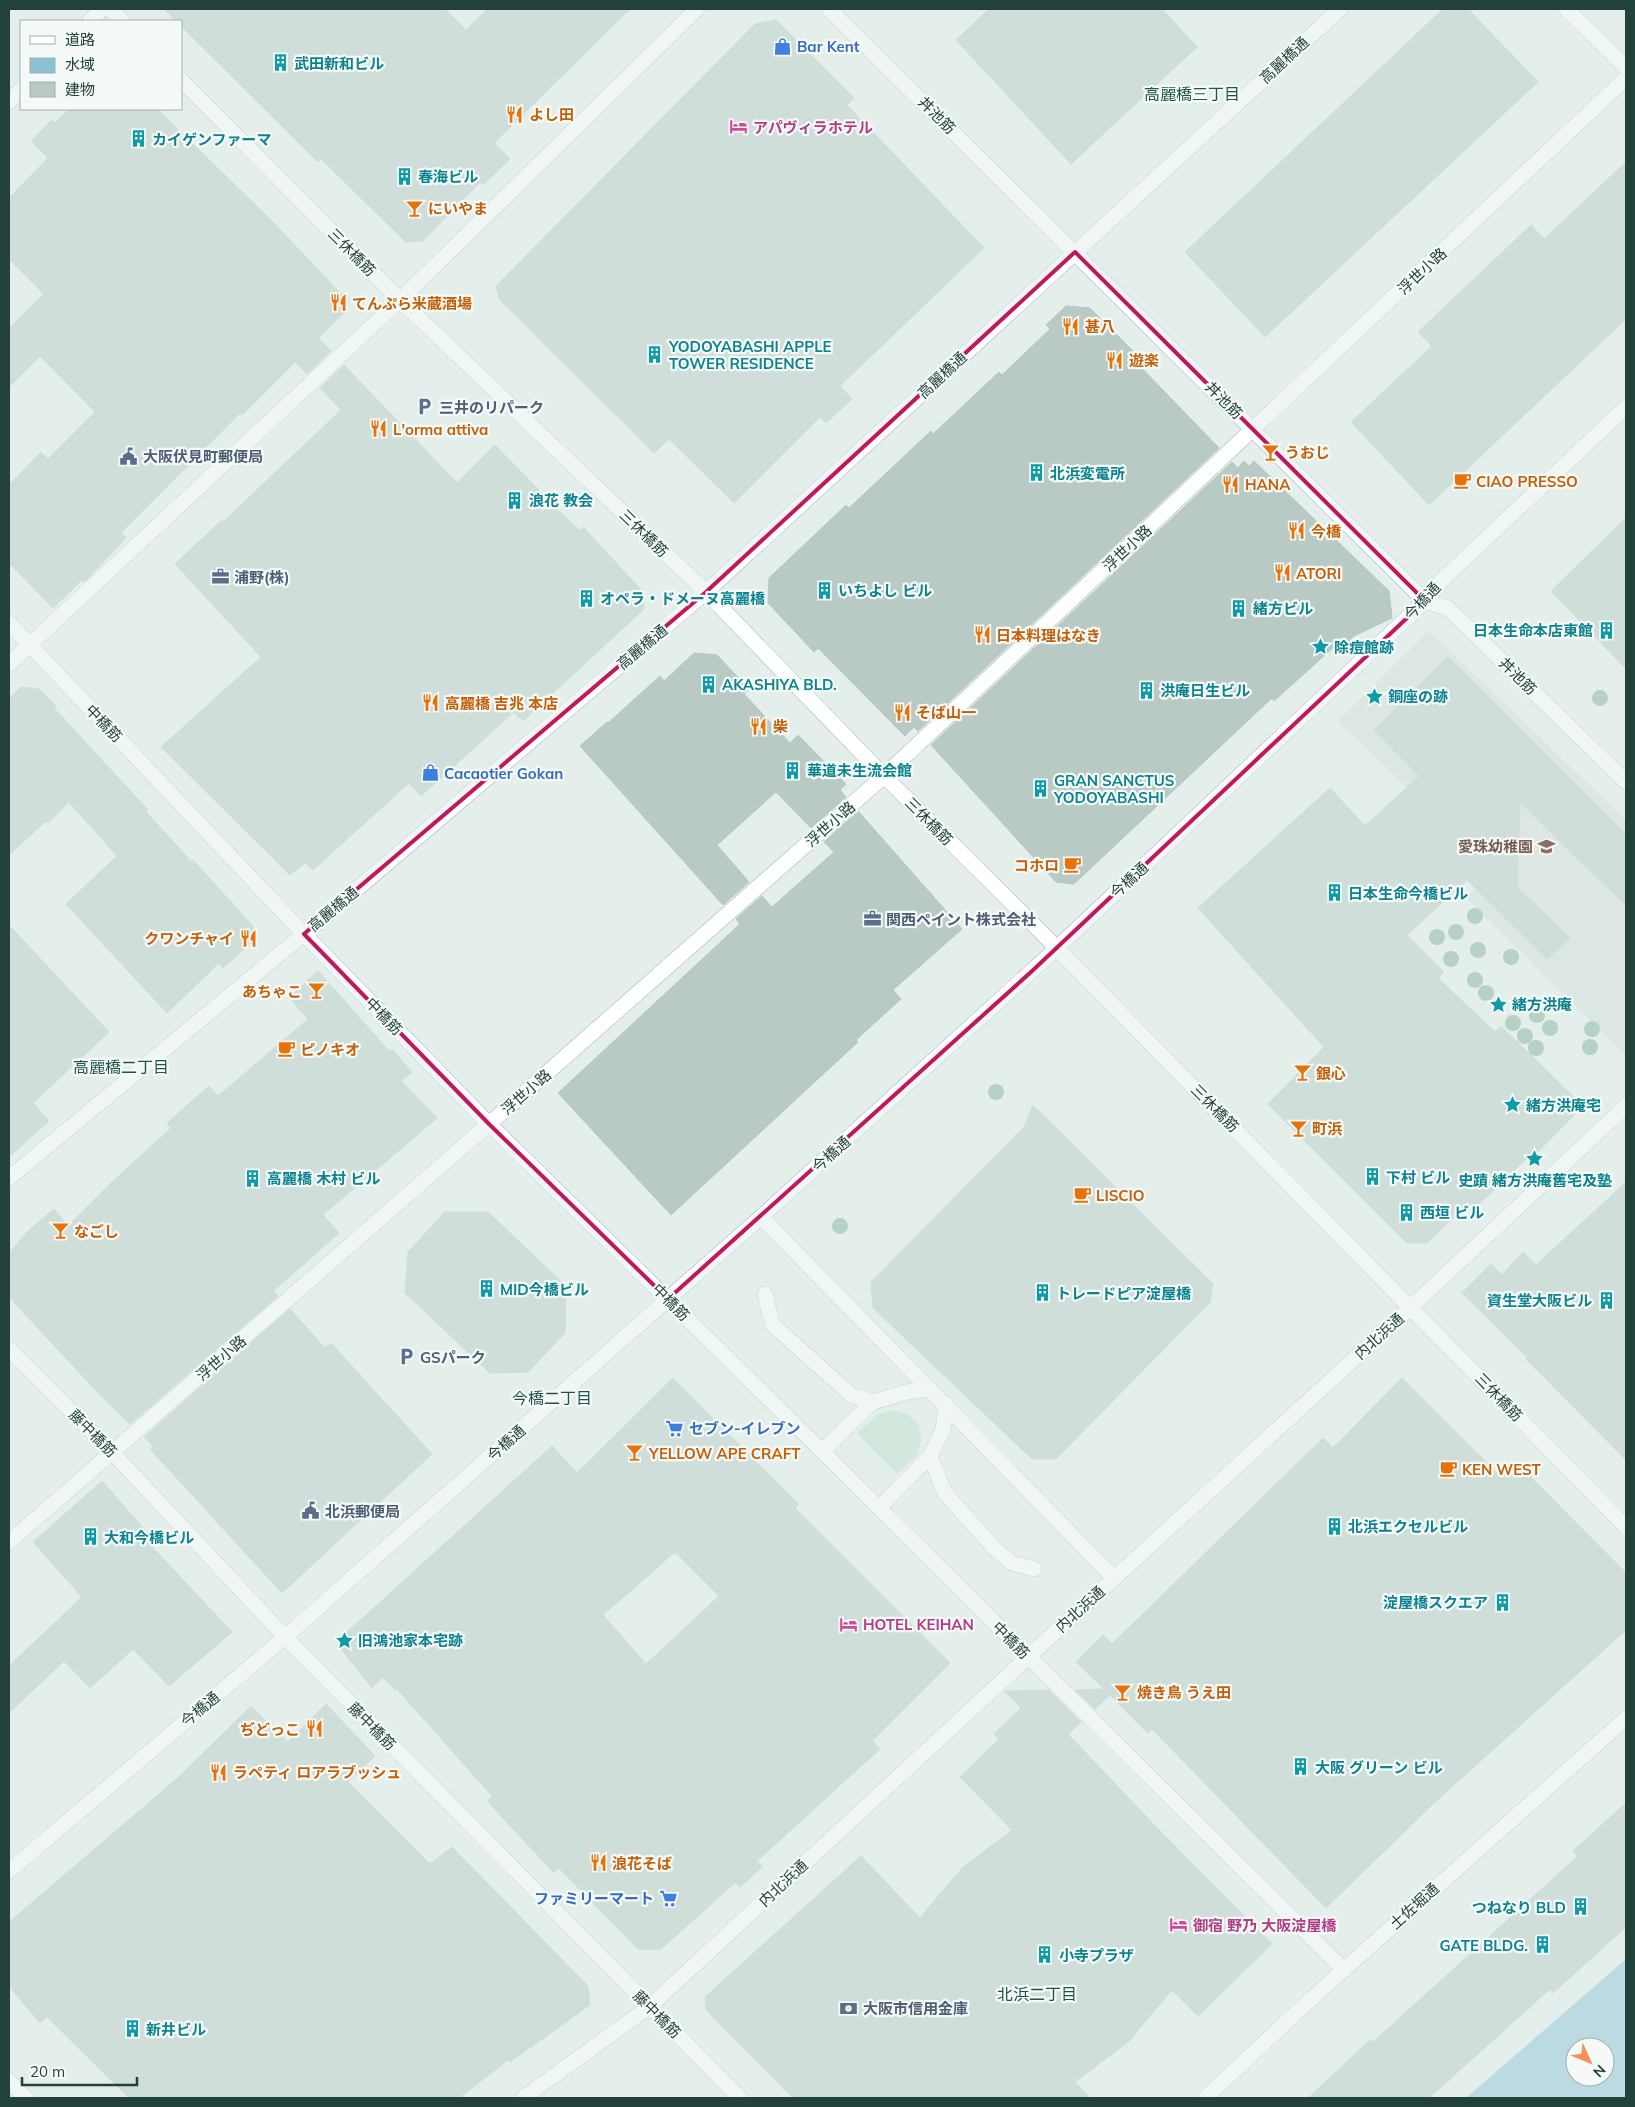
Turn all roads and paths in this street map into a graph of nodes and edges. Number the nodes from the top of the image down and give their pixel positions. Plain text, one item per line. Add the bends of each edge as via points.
1 (102, 9) edge
2 (110, 9) edge
3 (697, 9) edge
4 (829, 9) edge
5 (1340, 9) edge
6 (1566, 9) edge
7 (91, 20) edge
8 (122, 20) edge
9 (1626, 67) edge
10 (1626, 78) edge
11 (182, 81) edge
12 (20, 90) edge
13 (9, 102) edge
14 (1075, 252) junction
15 (400, 300) junction
16 (1626, 407) edge
17 (1254, 429) junction
18 (706, 592) junction
19 (1425, 601) junction
20 (9, 623) edge
21 (29, 644) junction
22 (9, 664) edge
23 (884, 776) junction
24 (1626, 782) edge
25 (304, 934) junction
26 (1056, 948) junction
27 (1626, 1106) edge
28 (489, 1124) junction
29 (9, 1178) edge
30 (761, 1217) junction
31 (765, 1294) dead end
32 (668, 1299) junction
33 (1411, 1307) junction
34 (9, 1349) edge
35 (930, 1390) junction
36 (873, 1402) junction
37 (946, 1404) junction
38 (822, 1451) junction
39 (112, 1452) junction
40 (930, 1456) junction
41 (879, 1508) junction
42 (1626, 1527) edge
43 (9, 1542) edge
44 (1034, 1569) dead end
45 (1114, 1578) junction
46 (285, 1637) junction
47 (1028, 1656) junction
48 (1626, 1718) edge
49 (9, 1871) edge
50 (1344, 1970) junction
51 (649, 2007) junction
52 (9, 2081) edge
53 (26, 2098) edge
54 (523, 2098) edge
55 (740, 2098) edge
56 (1205, 2098) edge

1 - 7 street
2 - 8 street
3 - 15 street
4 - 14 street, 丼池筋
5 - 14 street, 高麗橋通
6 - 9 street
10 - 17 street, 浮世小路
11 - 15 street, 三休橋筋
12 - 13 street
14 - 17 street, 丼池筋
14 - 18 street, 高麗橋通
15 - 18 street, 三休橋筋
15 - 21 street
16 - 19 street, 今橋通 via 1440,580
17 - 19 street, 丼池筋
17 - 23 street, 浮世小路
18 - 23 street, 三休橋筋
18 - 25 street, 高麗橋通
19 - 24 street, 丼池筋 via 1448,608
19 - 26 street, 今橋通
20 - 21 street, 中橋筋
21 - 22 street
21 - 25 street, 中橋筋
23 - 26 street, 三休橋筋
23 - 28 street, 浮世小路
25 - 28 street, 中橋筋
25 - 29 street, 高麗橋通
26 - 30 street, 今橋通
26 - 33 street, 三休橋筋
27 - 33 street, 内北浜通
28 - 32 street, 中橋筋
28 - 39 street, 浮世小路
30 - 32 street, 今橋通
30 - 35 street
31 - 36 street via 772,1324 851,1396
32 - 38 street, 中橋筋
32 - 46 street, 今橋通
33 - 42 street, 三休橋筋
33 - 45 street, 内北浜通
34 - 39 street, 藤中橋筋
35 - 36 street via 906,1392
35 - 37 street
36 - 38 street
37 - 40 street via 942,1430
37 - 45 street
38 - 41 street, 中橋筋
39 - 43 street, 浮世小路
39 - 46 street, 藤中橋筋
40 - 41 street
40 - 44 street via 945,1493 996,1549 1012,1563
41 - 47 street, 中橋筋
45 - 47 street, 内北浜通
46 - 49 street, 今橋通
46 - 51 street, 藤中橋筋
47 - 50 street, 中橋筋
47 - 51 street, 内北浜通
48 - 50 street, 土佐堀通
50 - 56 street, 土佐堀通
51 - 54 street, 内北浜通
51 - 55 street, 藤中橋筋
52 - 53 street

